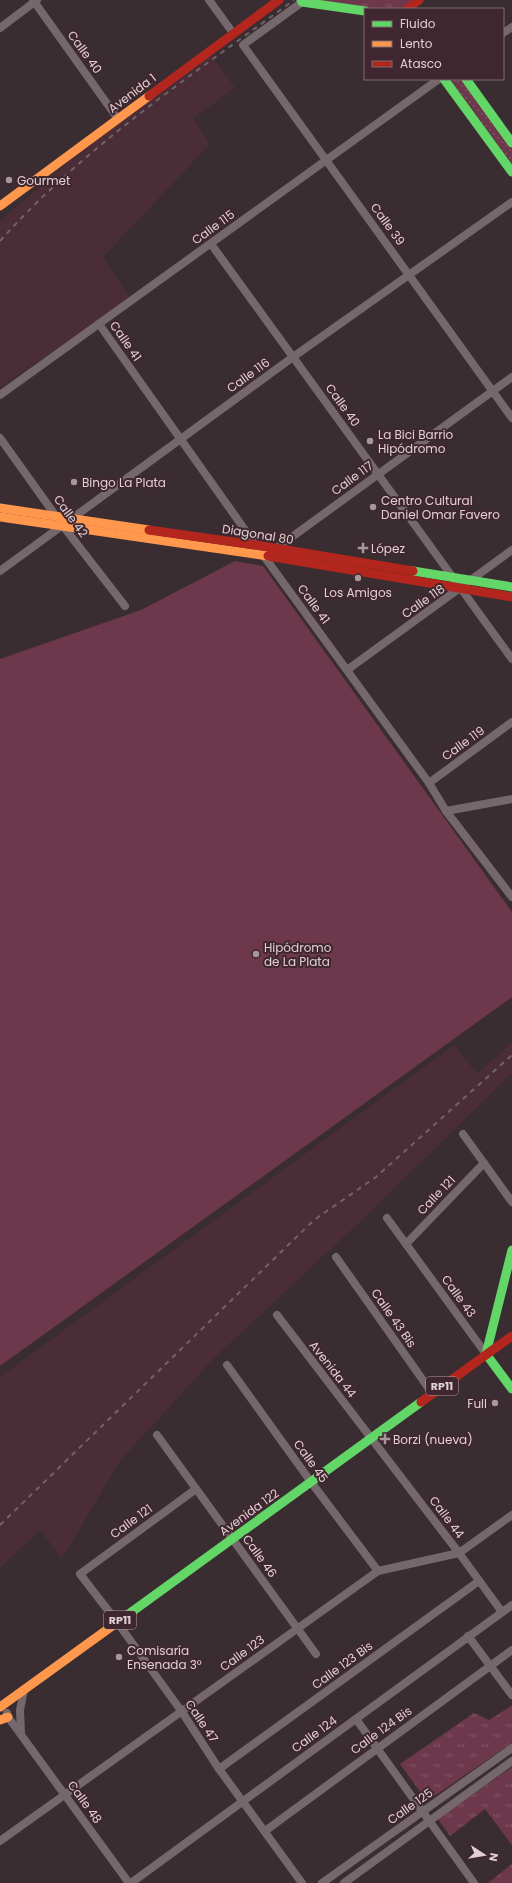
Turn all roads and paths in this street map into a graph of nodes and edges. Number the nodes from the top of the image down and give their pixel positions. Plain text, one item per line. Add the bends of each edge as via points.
1 (209, 0) edge
2 (279, 0) edge
3 (35, 1) edge
4 (303, 1) edge
5 (364, 12) edge
6 (0, 28) edge
7 (233, 33) junction
8 (438, 80) edge
9 (445, 80) edge
10 (467, 80) edge
11 (118, 119) junction
12 (512, 143) edge
13 (327, 160) junction
14 (512, 172) edge
15 (1, 202) edge
16 (512, 202) edge
17 (211, 244) junction
18 (411, 275) junction
19 (99, 324) junction
20 (293, 357) junction
21 (512, 377) edge
22 (492, 391) junction
23 (0, 395) edge
24 (512, 418) edge
25 (0, 438) edge
26 (180, 440) junction
27 (378, 474) junction
28 (0, 508) edge
29 (0, 517) edge
30 (56, 517) junction
31 (72, 519) junction
32 (63, 526) junction
33 (256, 545) junction
34 (275, 549) junction
35 (512, 550) edge
36 (265, 556) junction
37 (0, 571) edge
38 (454, 578) junction
39 (470, 581) junction
40 (512, 587) edge
41 (460, 589) junction
42 (512, 597) edge
43 (125, 606) dead end
44 (512, 658) edge
45 (347, 670) junction
46 (512, 722) edge
47 (429, 783) junction
48 (512, 799) edge
49 (446, 811) junction
50 (512, 897) edge
51 (463, 1134) dead end
52 (484, 1163) junction
53 (512, 1202) edge
54 (387, 1218) dead end
55 (406, 1244) junction
56 (512, 1250) edge
57 (336, 1257) dead end
58 (277, 1314) dead end
59 (512, 1336) edge
60 (486, 1354) junction
61 (227, 1365) dead end
62 (512, 1389) edge
63 (432, 1393) junction
64 (157, 1435) dead end
65 (371, 1437) junction
66 (311, 1482) junction
67 (196, 1489) junction
68 (512, 1515) edge
69 (233, 1539) junction
70 (459, 1553) junction
71 (378, 1570) junction
72 (80, 1574) joint
73 (479, 1581) junction
74 (512, 1605) edge
75 (502, 1612) junction
76 (117, 1622) junction
77 (297, 1628) junction
78 (468, 1636) junction
79 (512, 1650) edge
80 (316, 1654) dead end
81 (491, 1666) junction
82 (24, 1690) junction
83 (512, 1695) edge
84 (4, 1704) edge
85 (182, 1712) junction
86 (4, 1718) edge
87 (356, 1719) junction
88 (21, 1735) junction
89 (377, 1748) junction
90 (512, 1748) edge
91 (512, 1762) edge
92 (219, 1769) junction
93 (65, 1794) junction
94 (243, 1801) junction
95 (424, 1812) junction
96 (430, 1820) junction
97 (265, 1831) junction
98 (0, 1841) edge
99 (130, 1883) edge
100 (302, 1883) edge
101 (322, 1883) edge
102 (344, 1883) edge
103 (474, 1883) edge

1 - 7 street
2 - 7 main road, Avenida 1
3 - 6 street
3 - 11 street, Calle 40
4 - 5 main road
4 - 13 street, Calle 39 via 244,45
7 - 11 main road, Avenida 1
8 - 13 street, Calle 115
9 - 14 main road
10 - 12 main road
11 - 15 main road, Avenida 1
13 - 17 street, Calle 115
13 - 18 street, Calle 39
16 - 18 street, Calle 116
17 - 19 street, Calle 115
17 - 20 street, Calle 40
18 - 20 street, Calle 116
18 - 22 street, Calle 39
19 - 23 street, Calle 115
19 - 26 street, Calle 41
20 - 26 street, Calle 116
20 - 27 street, Calle 40
21 - 22 street, Calle 117
22 - 24 street, Calle 39
22 - 27 street, Calle 117
25 - 30 street, Calle 42
26 - 31 street, Calle 116
26 - 33 street, Calle 41
27 - 34 street, Calle 117
27 - 38 street, Calle 40
28 - 30 main road, Diagonal 80
29 - 32 main road, Diagonal 80
30 - 31 main road, Diagonal 80
30 - 32 street, Calle 42
31 - 32 street, Calle 116
31 - 33 main road, Diagonal 80
32 - 36 main road, Diagonal 80
32 - 37 street, Calle 116
32 - 43 street, Calle 42
33 - 34 main road, Diagonal 80
33 - 36 street, Calle 41
34 - 36 street, Calle 117
34 - 38 main road, Diagonal 80
35 - 39 street, Calle 118
36 - 41 main road, Diagonal 80
36 - 45 street, Calle 41
38 - 39 main road, Diagonal 80
38 - 41 street, Calle 40
39 - 40 main road, Diagonal 80
39 - 41 street, Calle 118
41 - 42 main road, Diagonal 80
41 - 44 street, Calle 40
41 - 45 street, Calle 118
45 - 47 street, Calle 41
46 - 47 street, Calle 119
47 - 49 street, Calle 41
48 - 49 street
49 - 50 street, Calle 41
51 - 52 street
52 - 53 street
52 - 55 street, Calle 121
54 - 55 street, Calle 43
55 - 60 street, Calle 43
56 - 60 main road
57 - 63 street, Calle 43 Bis
58 - 65 street, Avenida 44
59 - 60 main road, Avenida 122 / RP11
60 - 62 main road, Calle 43
60 - 63 main road, Avenida 122 / RP11
61 - 66 street, Calle 45
63 - 65 main road, Avenida 122 / RP11
64 - 67 street, Calle 46
65 - 66 main road, Avenida 122 / RP11
65 - 70 street, Calle 44
66 - 69 main road, Avenida 122 / RP11
66 - 71 street, Calle 45
67 - 69 street, Calle 46
67 - 72 street, Calle 121
68 - 70 street, Calle 123
69 - 76 main road, Avenida 122 / RP11
69 - 77 street, Calle 46
70 - 71 street, Calle 123
70 - 73 street, Calle 44
71 - 77 street, Calle 123
72 - 76 street, Calle 47
73 - 75 street, Calle 44
73 - 92 street, Calle 123 Bis
74 - 75 street, Calle 124
75 - 78 street, Calle 124
76 - 82 main road, Avenida 122 / RP11
76 - 85 street, Calle 47
77 - 80 street, Calle 46
77 - 85 street, Calle 123
78 - 81 street
78 - 87 street, Calle 124
79 - 81 street, Calle 124 Bis
81 - 83 street
81 - 89 street, Calle 124 Bis
82 - 84 main road, Avenida 122 / RP11
82 - 88 street via 20,1703
84 - 86 street, Calle 48
85 - 92 street, Calle 47
85 - 93 street, Calle 123
86 - 88 street, Calle 48
87 - 89 street
87 - 94 street, Calle 124
88 - 93 street, Calle 48
89 - 95 street
89 - 97 street, Calle 124 Bis
90 - 95 street, Calle 125
91 - 96 street, Calle 125
92 - 94 street, Calle 47
93 - 98 street, Calle 123
93 - 99 street, Calle 48
94 - 97 street, Calle 47
94 - 99 street, Calle 124
95 - 96 street
95 - 101 street, Calle 125
96 - 102 street, Calle 125
96 - 103 street
97 - 100 street, Calle 47

